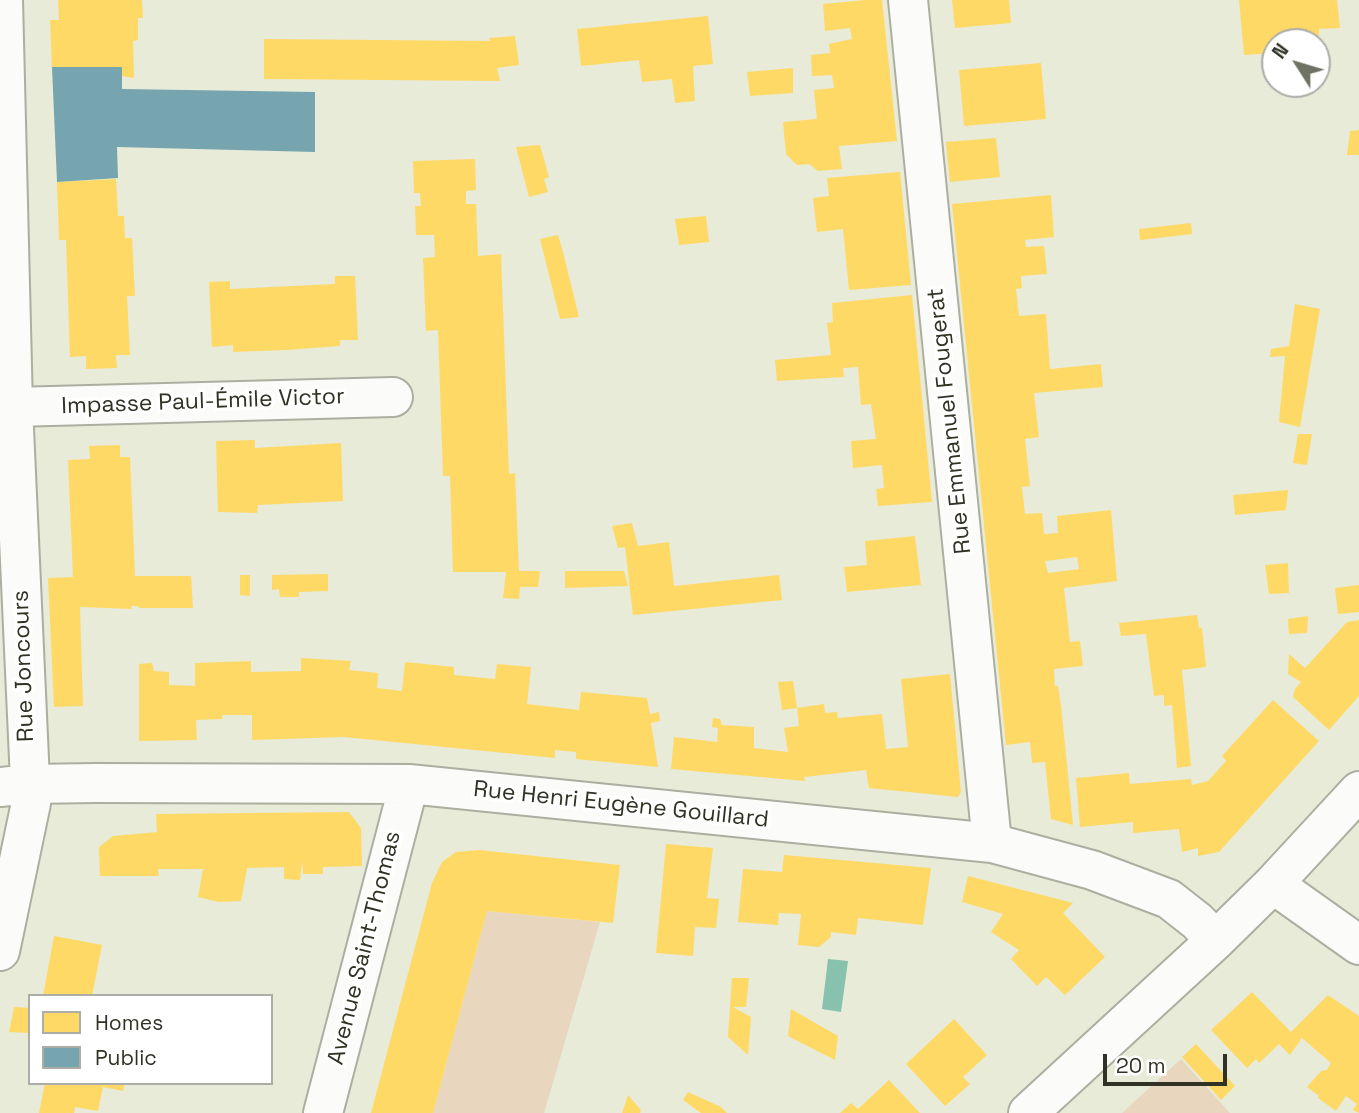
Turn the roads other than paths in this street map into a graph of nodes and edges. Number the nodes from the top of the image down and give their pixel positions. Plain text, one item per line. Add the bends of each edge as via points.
1 (3, 0) edge
2 (908, 0) edge
3 (393, 397) dead end
4 (13, 407) junction
5 (409, 784) junction
6 (15, 785) edge
7 (1359, 791) edge
8 (992, 842) junction
9 (1273, 884) junction
10 (1216, 940) junction
11 (1359, 944) edge
12 (0, 951) edge
13 (323, 1113) edge
14 (1028, 1113) edge

1 - 4 street, Rue Joncours
2 - 8 street, Rue Emmanuel Fougerat
3 - 4 street, Impasse Paul-Émile Victor
4 - 6 street, Rue Joncours
5 - 6 street, Rue Henri Eugène Gouillard
5 - 8 street, Rue Henri Eugène Gouillard
5 - 13 street, Avenue Saint-Thomas
6 - 12 street, Rue Joncours via 31,803
7 - 9 street
8 - 10 street, Rue Henri Eugène Gouillard via 1092,870 1169,899
9 - 10 street
9 - 11 street
10 - 14 street

